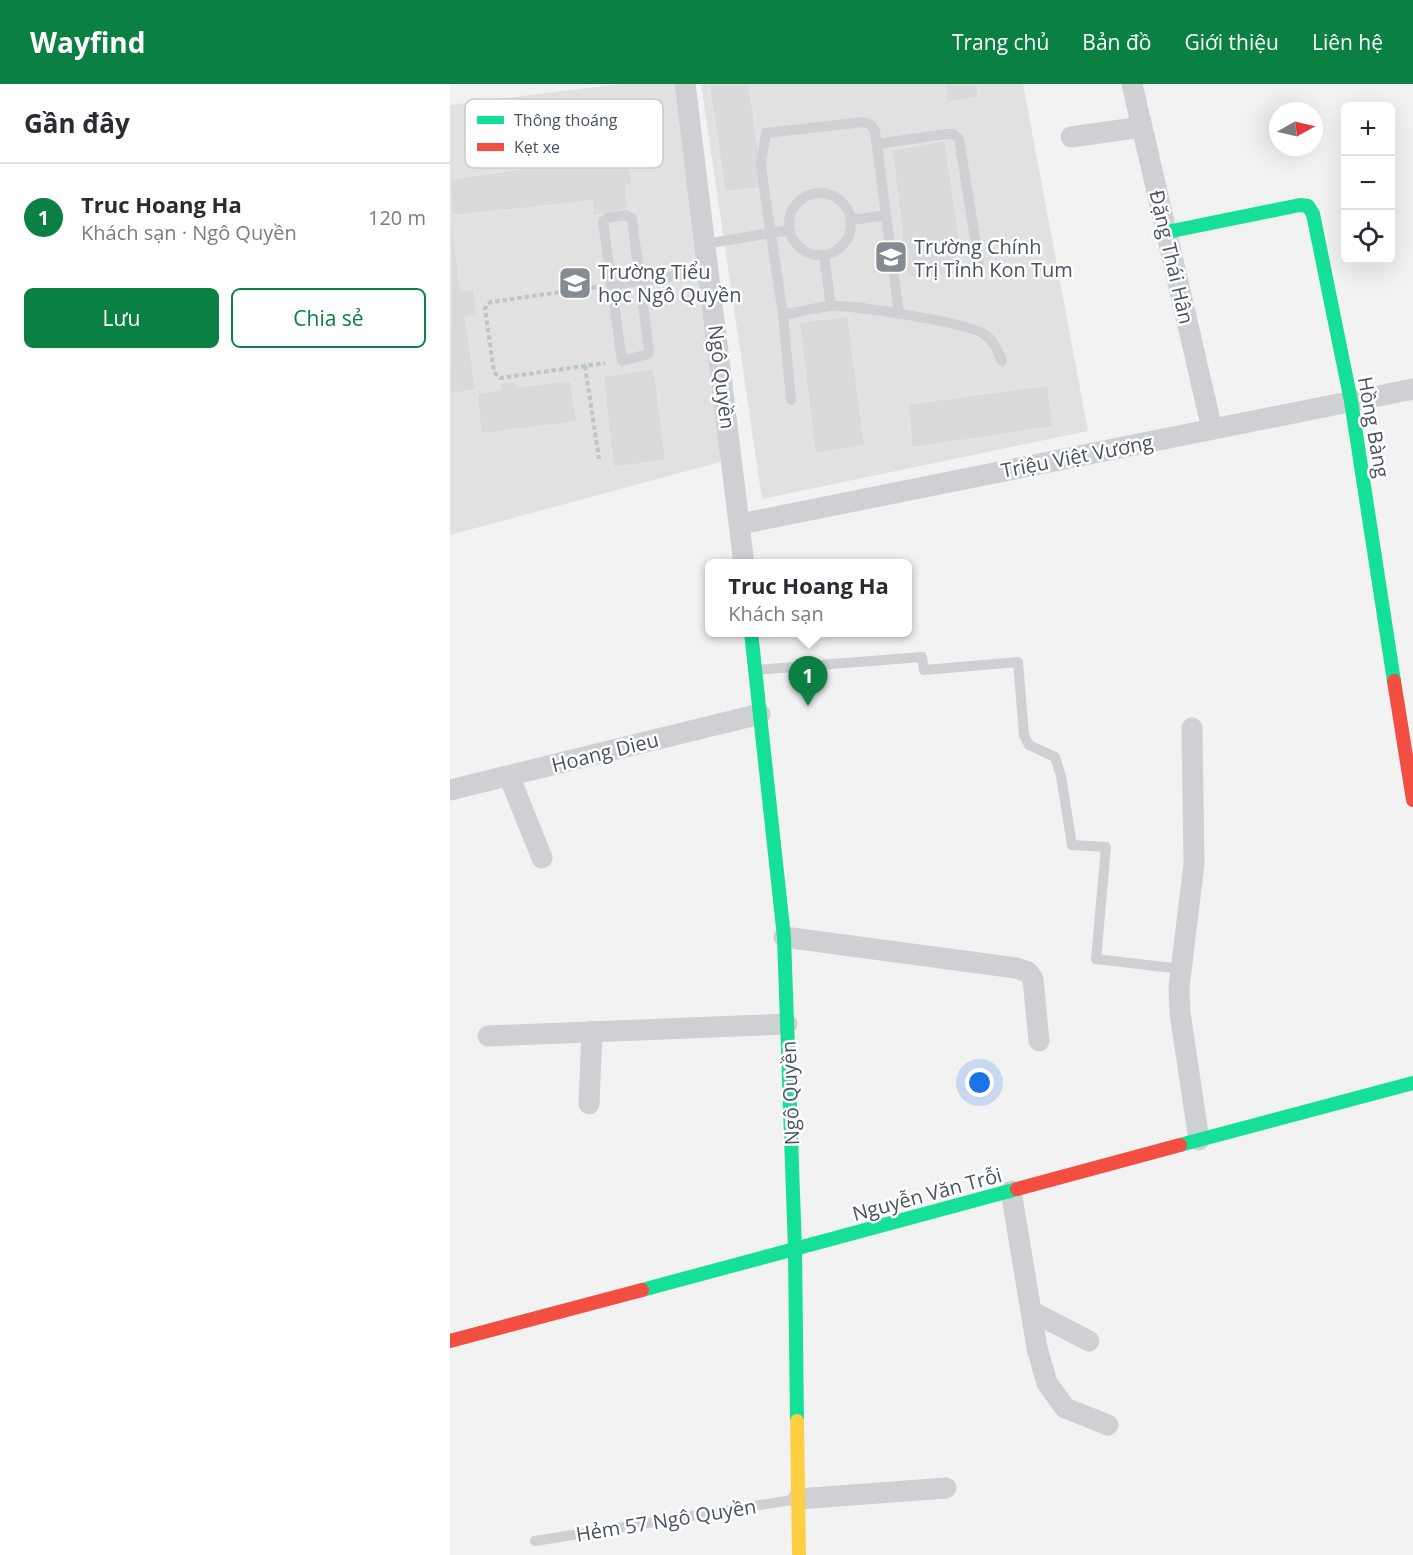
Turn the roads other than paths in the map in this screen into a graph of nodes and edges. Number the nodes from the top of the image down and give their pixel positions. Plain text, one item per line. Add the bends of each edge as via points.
1 (685, 84) edge
2 (1132, 84) edge
3 (1142, 127) junction
4 (1071, 137) dead end
5 (877, 144) junction
6 (886, 215) junction
7 (852, 220) junction
8 (789, 230) junction
9 (1167, 232) junction
10 (771, 234) junction
11 (705, 244) junction
12 (824, 256) junction
13 (980, 269) dead end
14 (708, 271) junction
15 (640, 281) junction
16 (612, 285) junction
17 (831, 306) junction
18 (899, 314) junction
19 (783, 315) junction
20 (1002, 361) dead end
21 (1413, 389) edge
22 (791, 400) dead end
23 (1351, 401) junction
24 (1212, 429) junction
25 (740, 524) junction
26 (744, 559) edge
27 (751, 637) edge
28 (755, 670) junction
29 (760, 714) junction
30 (1192, 728) dead end
31 (509, 776) junction
32 (450, 790) edge
33 (1413, 800) edge
34 (542, 858) dead end
35 (784, 937) junction
36 (1181, 969) junction
37 (787, 1024) junction
38 (592, 1031) junction
39 (488, 1036) dead end
40 (1039, 1041) dead end
41 (1413, 1083) edge
42 (588, 1104) dead end
43 (1199, 1140) junction
44 (1011, 1191) junction
45 (795, 1250) junction
46 (1031, 1311) junction
47 (450, 1341) edge
48 (1089, 1341) dead end
49 (1108, 1425) dead end
50 (946, 1488) dead end
51 (798, 1499) junction
52 (535, 1541) dead end
53 (799, 1555) edge

1 - 11 street, Ngô Quyền
2 - 3 street, Đặng Thái Hân
3 - 4 street
3 - 9 street, Đặng Thái Hân
5 - 6 lane
5 - 10 lane via 871,124 864,122 766,133 761,163
5 - 13 lane via 946,134 959,139
6 - 7 lane
6 - 18 lane
7 - 8 lane via 839,199 828,193 815,193 794,206
7 - 12 lane via 845,244
8 - 10 lane
8 - 12 lane via 801,250
9 - 23 street, Hồng Bàng via 1308,206 1313,214
9 - 24 street, Đặng Thái Hân
10 - 11 lane
10 - 19 lane
11 - 14 street, Ngô Quyền
12 - 17 lane
14 - 15 lane
14 - 25 street, Ngô Quyền
15 - 16 lane
15 - 16 lane via 632,219 626,215 603,222
15 - 16 lane via 650,351 622,361
17 - 18 lane
17 - 19 lane
18 - 20 lane via 967,326 984,333
19 - 22 lane
21 - 23 street, Triệu Việt Vương
23 - 24 street, Triệu Việt Vương
23 - 33 street, Hồng Bàng
24 - 25 street, Triệu Việt Vương
25 - 26 street, Ngô Quyền
27 - 28 street, Ngô Quyền
28 - 29 street, Ngô Quyền
28 - 36 lane via 922,657 924,670 1018,662 1024,735 1029,745 1055,757 1072,845 1106,847 1096,959
29 - 31 street, Hoang Dieu
29 - 35 street, Ngô Quyền
30 - 36 street via 1194,864
31 - 32 street, Hoang Dieu
31 - 34 street
35 - 37 street, Ngô Quyền
35 - 40 street via 1028,972 1033,979
36 - 43 street via 1180,1013
37 - 38 street
37 - 45 street, Ngô Quyền
38 - 39 street
38 - 42 street
41 - 43 street, Nguyễn Văn Trỗi
43 - 44 street, Nguyễn Văn Trỗi
44 - 45 street, Nguyễn Văn Trỗi
44 - 46 street
45 - 47 street, Nguyễn Văn Trỗi
45 - 51 street, Ngô Quyền
46 - 48 street
46 - 49 street via 1047,1383 1065,1408
50 - 51 street
51 - 52 lane, Hẻm 57 Ngô Quyền
51 - 53 street, Ngô Quyền

